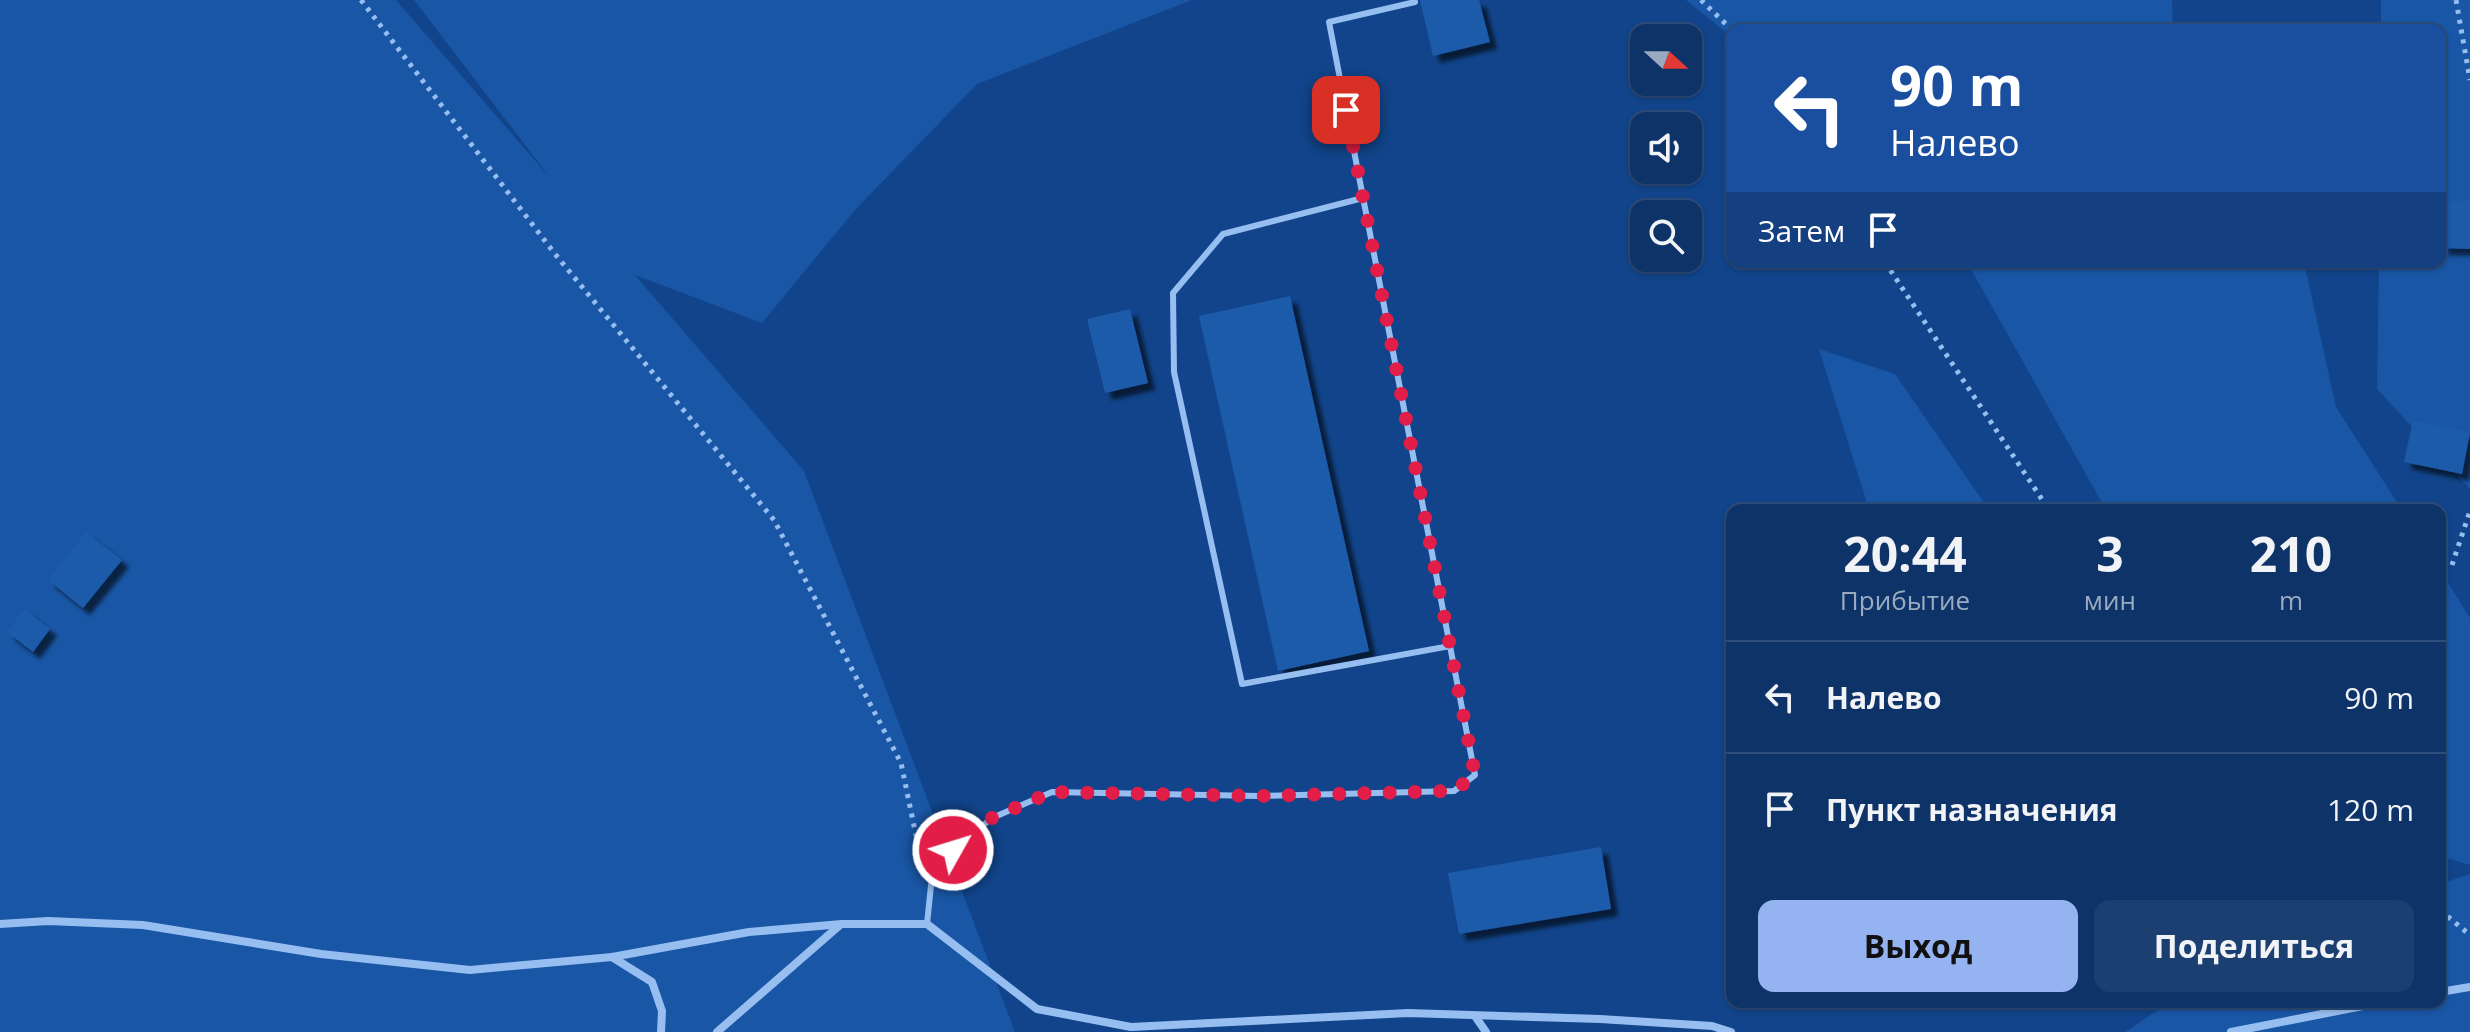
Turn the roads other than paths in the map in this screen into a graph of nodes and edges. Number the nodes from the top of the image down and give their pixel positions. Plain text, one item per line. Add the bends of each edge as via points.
1 (1415, 2) dead end
2 (1363, 198) junction
3 (1450, 646) junction
4 (0, 924) edge
5 (842, 924) junction
6 (927, 924) junction
7 (612, 957) junction
8 (2470, 987) edge
9 (2446, 991) edge
10 (2353, 1008) edge
11 (1475, 1016) junction
12 (661, 1032) edge
13 (717, 1032) edge
14 (1486, 1032) edge
15 (1731, 1032) edge
16 (2231, 1032) edge

1 - 2 lane via 1329,22
2 - 3 lane
2 - 3 lane via 1223,234 1173,293 1174,372 1242,684
3 - 6 lane via 1475,775 1454,791 1259,796 1052,792 992,818 933,866
4 - 7 street via 143,925 321,954 470,970
5 - 6 street
5 - 7 street via 749,932
5 - 13 street
6 - 11 street via 1037,1009 1131,1027 1408,1013
7 - 12 street via 652,982 662,1011
8 - 9 street
10 - 16 street
11 - 14 street
11 - 15 street via 1684,1024

